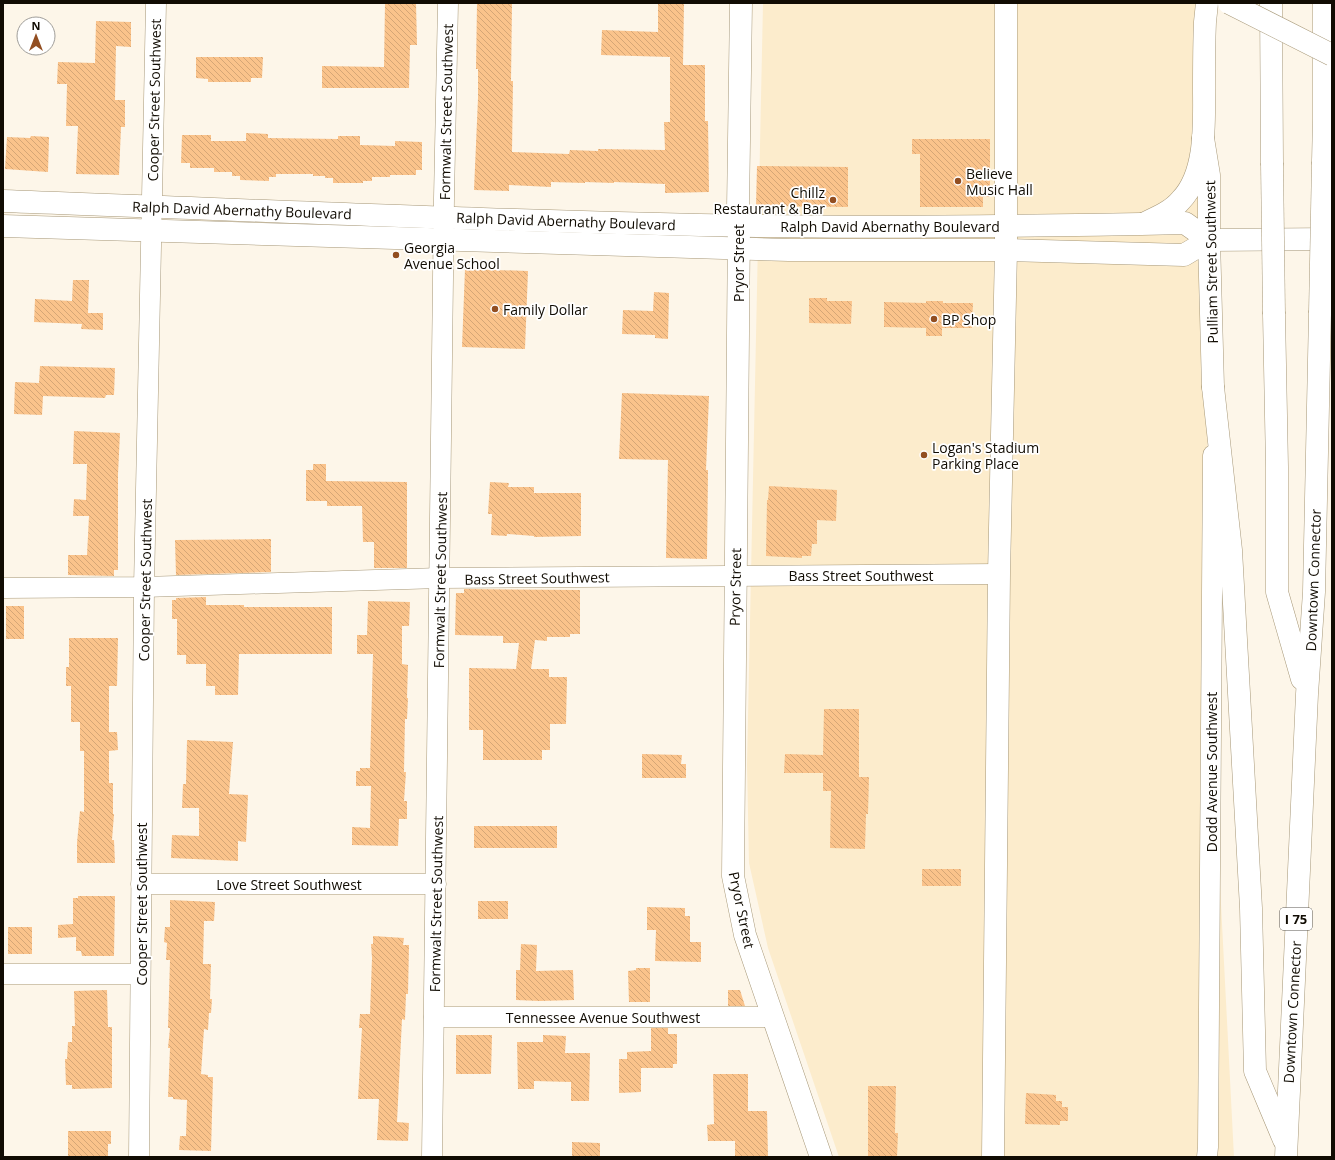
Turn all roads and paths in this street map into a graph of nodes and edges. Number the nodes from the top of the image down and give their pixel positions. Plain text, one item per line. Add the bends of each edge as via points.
1 (156, 3) edge
2 (448, 3) edge
3 (741, 3) edge
4 (1006, 3) edge
5 (1207, 3) edge
6 (1230, 3) edge
7 (1271, 3) edge
8 (1324, 3) edge
9 (1332, 55) edge
10 (1332, 71) edge
11 (1324, 119) junction
12 (1204, 138) junction
13 (3, 201) edge
14 (152, 207) junction
15 (444, 217) junction
16 (1136, 224) junction
17 (739, 225) junction
18 (3, 226) edge
19 (1006, 227) junction
20 (151, 231) junction
21 (1332, 239) edge
22 (444, 240) junction
23 (1209, 240) junction
24 (738, 248) junction
25 (1006, 250) junction
26 (1129, 254) junction
27 (1213, 387) junction
28 (999, 574) junction
29 (735, 576) junction
30 (440, 578) junction
31 (144, 587) junction
32 (3, 588) edge
33 (1307, 694) junction
34 (141, 884) junction
35 (436, 884) junction
36 (3, 974) edge
37 (140, 974) junction
38 (434, 1017) junction
39 (772, 1017) junction
40 (1286, 1151) edge
41 (139, 1157) edge
42 (432, 1157) edge
43 (821, 1157) edge
44 (993, 1157) edge
45 (1207, 1157) edge

1 - 14 street, Cooper Street Southwest
2 - 15 street, Formwalt Street Southwest
3 - 17 main road, Pryor Street
4 - 19 main road
5 - 12 main road, Pulliam Street Southwest
6 - 9 main road, bridge
7 - 33 main road, bridge via 1277,592
8 - 11 main road, Downtown Connector / I 75
10 - 11 main road
11 - 33 main road, Downtown Connector / I 75, bridge via 1314,592
12 - 16 main road, Pulliam Street Southwest via 1199,165 1182,200 1163,215
12 - 23 main road, Pulliam Street Southwest via 1209,175
13 - 14 main road, Ralph David Abernathy Boulevard
14 - 15 main road, Ralph David Abernathy Boulevard
14 - 20 street, Cooper Street Southwest
15 - 17 main road, Ralph David Abernathy Boulevard
15 - 22 street, Formwalt Street Southwest
16 - 19 main road, Ralph David Abernathy Boulevard
16 - 23 main road, Ralph David Abernathy Boulevard via 1185,223
16 - 26 main road
17 - 19 main road, Ralph David Abernathy Boulevard
17 - 24 main road, Pryor Street
18 - 20 main road, Ralph David Abernathy Boulevard
19 - 25 main road
20 - 22 main road, Ralph David Abernathy Boulevard
20 - 31 street, Cooper Street Southwest
21 - 23 main road
22 - 24 main road, Ralph David Abernathy Boulevard
22 - 30 street, Formwalt Street Southwest
23 - 26 main road, Ralph David Abernathy Boulevard via 1184,255
23 - 27 main road, Pulliam Street Southwest
24 - 25 main road, Ralph David Abernathy Boulevard
24 - 29 main road, Pryor Street
25 - 26 main road, Ralph David Abernathy Boulevard
25 - 28 main road
27 - 40 main road, Pulliam Street Southwest via 1231,557 1251,908 1255,1071
27 - 45 street, Dodd Avenue Southwest
28 - 29 street, Bass Street Southwest
28 - 44 main road
29 - 30 street, Bass Street Southwest
29 - 39 main road, Pryor Street via 733,876 745,935
30 - 31 street, Bass Street Southwest
30 - 35 street, Formwalt Street Southwest
31 - 32 street, Bass Street Southwest
31 - 34 street, Cooper Street Southwest
33 - 40 main road, Downtown Connector / I 75
34 - 35 street, Love Street Southwest
34 - 37 street, Cooper Street Southwest
35 - 38 street, Formwalt Street Southwest
36 - 37 street
37 - 41 street, Cooper Street Southwest
38 - 39 street, Tennessee Avenue Southwest
38 - 42 street, Formwalt Street Southwest
39 - 43 main road, Pryor Street

